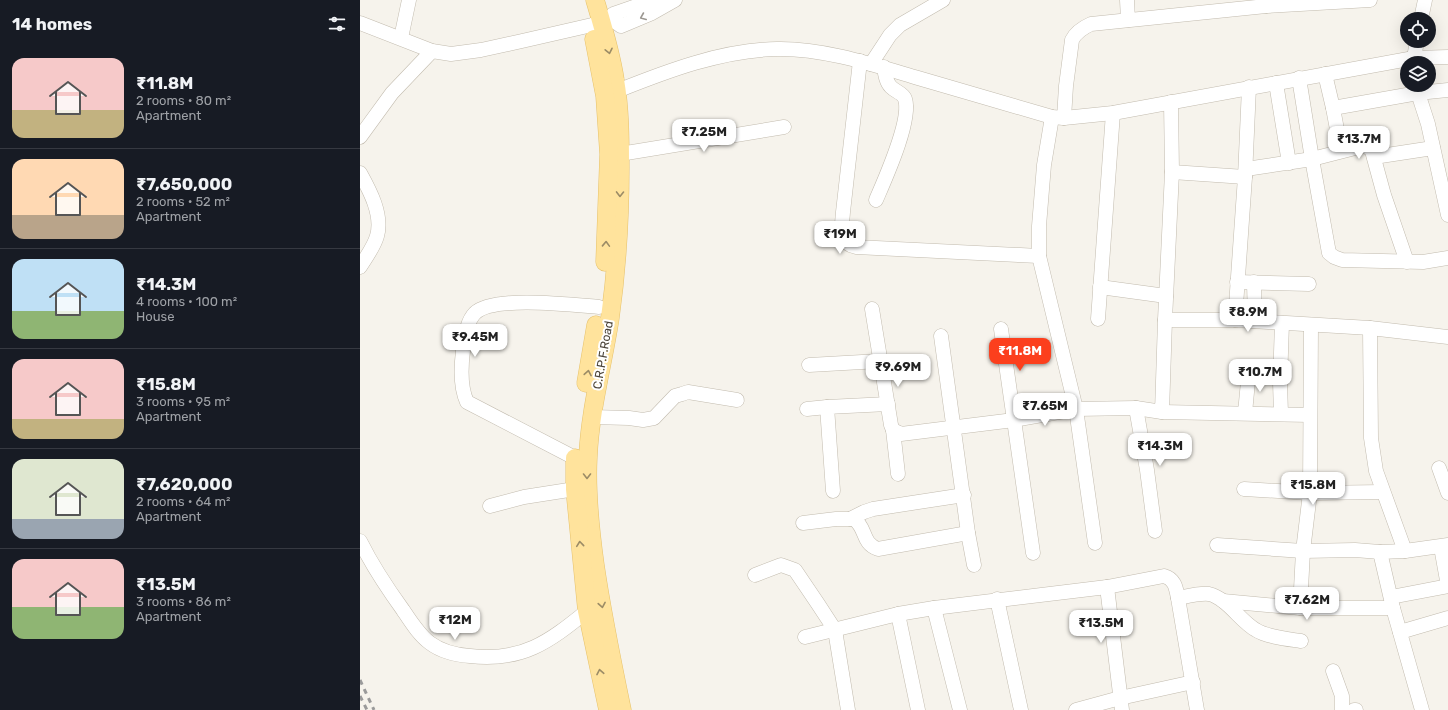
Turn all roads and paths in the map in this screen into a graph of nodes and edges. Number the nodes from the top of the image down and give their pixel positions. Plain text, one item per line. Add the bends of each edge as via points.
1 (409, 0) edge
2 (585, 0) edge
3 (595, 0) edge
4 (654, 0) edge
5 (675, 0) edge
6 (943, 0) edge
7 (1127, 0) edge
8 (1370, 0) edge
9 (1425, 0) edge
10 (1266, 3) edge
11 (1422, 12) edge
12 (1128, 20) junction
13 (602, 22) junction
14 (360, 23) edge
15 (401, 38) junction
16 (432, 51) junction
17 (1436, 57) edge
18 (1448, 57) edge
19 (1400, 61) edge
20 (871, 64) junction
21 (1325, 74) junction
22 (1299, 78) junction
23 (1276, 83) junction
24 (1249, 87) junction
25 (1448, 90) edge
26 (617, 91) junction
27 (1418, 93) junction
28 (1171, 102) junction
29 (1333, 108) junction
30 (1113, 113) junction
31 (1058, 118) junction
32 (784, 127) dead end
33 (360, 137) edge
34 (1433, 148) junction
35 (1341, 152) junction
36 (620, 154) junction
37 (1374, 157) junction
38 (1312, 160) junction
39 (1288, 163) junction
40 (1172, 172) junction
41 (1245, 173) junction
42 (365, 182) edge
43 (876, 200) dead end
44 (1448, 215) edge
45 (1040, 256) junction
46 (1448, 258) edge
47 (1407, 262) junction
48 (360, 267) edge
49 (1237, 282) junction
50 (1254, 282) junction
51 (1309, 284) dead end
52 (1100, 287) junction
53 (1166, 296) junction
54 (599, 307) junction
55 (872, 309) dead end
56 (1098, 319) dead end
57 (1165, 320) junction
58 (1235, 320) junction
59 (1255, 321) junction
60 (1282, 323) junction
61 (1311, 325) junction
62 (1370, 328) junction
63 (1000, 329) dead end
64 (941, 336) dead end
65 (1448, 336) edge
66 (880, 361) junction
67 (809, 365) dead end
68 (1249, 371) dead end
69 (737, 400) dead end
70 (888, 404) junction
71 (827, 407) junction
72 (1136, 408) junction
73 (807, 409) dead end
74 (1076, 409) junction
75 (1162, 412) junction
76 (1245, 413) junction
77 (1281, 414) junction
78 (1310, 415) junction
79 (592, 417) junction
80 (1014, 420) junction
81 (954, 428) junction
82 (893, 430) junction
83 (576, 458) junction
84 (1439, 468) dead end
85 (898, 474) dead end
86 (575, 489) junction
87 (1244, 489) dead end
88 (833, 491) dead end
89 (1383, 492) junction
90 (1310, 493) junction
91 (1448, 493) edge
92 (964, 496) junction
93 (490, 506) dead end
94 (850, 519) junction
95 (803, 523) dead end
96 (1155, 531) dead end
97 (968, 533) junction
98 (360, 541) edge
99 (1095, 543) dead end
100 (1217, 544) dead end
101 (1444, 546) edge
102 (1303, 551) junction
103 (1404, 551) junction
104 (1380, 552) junction
105 (1033, 553) dead end
106 (974, 565) dead end
107 (755, 575) dead end
108 (1448, 586) edge
109 (1107, 587) junction
110 (1178, 598) junction
111 (997, 600) junction
112 (1223, 601) junction
113 (1392, 603) junction
114 (934, 608) junction
115 (1300, 608) junction
116 (587, 611) junction
117 (898, 614) junction
118 (1448, 618) edge
119 (834, 630) junction
120 (1400, 632) junction
121 (805, 637) dead end
122 (1301, 641) dead end
123 (1333, 671) dead end
124 (1193, 682) junction
125 (1121, 704) edge
126 (608, 710) edge
127 (622, 710) edge
128 (848, 710) edge
129 (918, 710) edge
130 (960, 710) edge
131 (1021, 710) edge
132 (1076, 710) edge
133 (1198, 710) edge
134 (1342, 710) edge
135 (1422, 710) edge

1 - 15 street
2 - 13 main road, C.R.P.F.Road
3 - 13 main road, C.R.P.F.Road
4 - 13 street via 613,14
5 -> 13 street via 621,26
6 - 20 street via 900,25 890,35
7 - 12 street
8 - 10 street
9 - 11 street
10 - 12 street
12 - 31 street via 1091,24 1075,34
13 - 16 street via 481,50 451,54
13 -> 26 main road, C.R.P.F.Road
54 -> 13 main road, C.R.P.F.Road via 605,258 609,154
14 - 15 street
15 - 16 street
16 - 33 street via 392,94
17 - 18 street
19 - 21 street
20 - 26 street via 802,50 775,49 733,54 694,63
20 - 31 street
20 - 43 street via 890,87 904,96 906,101 897,150
20 - 45 street via 843,212 844,241 856,247
21 - 22 street
21 - 29 street
22 - 23 street
22 - 38 street
23 - 24 street
23 - 39 street
24 - 28 street
24 - 41 street
25 - 27 street
26 - 36 main road, C.R.P.F.Road
27 - 29 street
27 - 34 street
28 - 30 street
28 - 40 street
29 - 35 street
30 - 31 street
30 - 52 street
31 - 45 street via 1044,165
32 - 36 street
34 - 37 street
34 - 44 street
35 - 37 street via 1364,146 1372,151
35 - 38 street
36 -> 79 main road, C.R.P.F.Road via 616,268 610,319
37 - 47 street
38 - 39 street
38 - 47 street via 1329,253 1342,260
39 - 41 street
40 - 41 street
40 - 53 street
41 - 49 street
42 - 48 street via 377,217 378,230 374,245
45 - 74 street
46 - 47 street
49 - 50 street
49 - 58 street
50 - 51 street
50 - 59 street
52 - 53 street
52 - 56 street
53 - 57 street
83 -> 54 main road, C.R.P.F.Road
54 - 83 street via 523,303 492,306 475,314 468,328 462,356 462,388 467,402
55 - 66 street
57 - 58 street
57 - 75 street
58 - 59 street
59 - 60 street
60 - 61 street
60 - 77 street
61 - 62 street
61 - 78 street
62 - 65 street
62 - 89 street via 1371,438 1376,472
63 - 80 street
64 - 81 street
66 - 67 street
66 - 70 street
68 - 76 street
69 - 79 street via 688,392 675,396 654,418 643,420
70 - 71 street
70 - 82 street
71 - 73 street
71 - 88 street
72 - 74 street
72 - 75 street
72 - 96 street
74 - 80 street
74 - 99 street
75 - 76 street
76 - 77 street
77 - 78 street
78 - 90 street
79 -> 127 main road, C.R.P.F.Road via 588,457 589,522 598,587
80 - 81 street
80 - 105 street
81 - 82 street via 901,434
81 - 92 street
82 - 85 street
83 - 86 main road, C.R.P.F.Road
84 - 91 street
86 - 93 street via 524,497
116 -> 86 main road, C.R.P.F.Road
87 - 90 street
89 - 90 street
89 - 103 street
90 - 102 street
92 - 94 street via 874,509
92 - 97 street
94 - 95 street
94 - 97 street via 858,522 868,543 878,549
97 - 106 street
98 - 116 street via 387,588 414,626 430,643 441,650 454,654 505,657 532,648 561,632
100 - 102 street
101 - 103 street
101 - 108 street
102 - 104 street
102 - 115 street
103 - 104 street
104 - 113 street
107 - 119 street via 781,565 795,570
108 - 113 street
109 - 110 street via 1164,576 1174,582
109 - 111 street
109 - 125 street
110 - 112 street via 1209,594
110 - 124 street
111 - 114 street
111 - 131 street
112 - 115 street
112 - 122 street via 1256,630
113 - 115 street
113 - 120 street
114 - 117 street
114 - 130 street
126 -> 116 main road, C.R.P.F.Road
117 - 119 street
117 - 129 street
118 - 120 street
119 - 121 street
119 - 128 street
120 - 135 street
123 - 134 street via 1342,696
124 - 125 street
124 - 133 street
125 - 132 street

